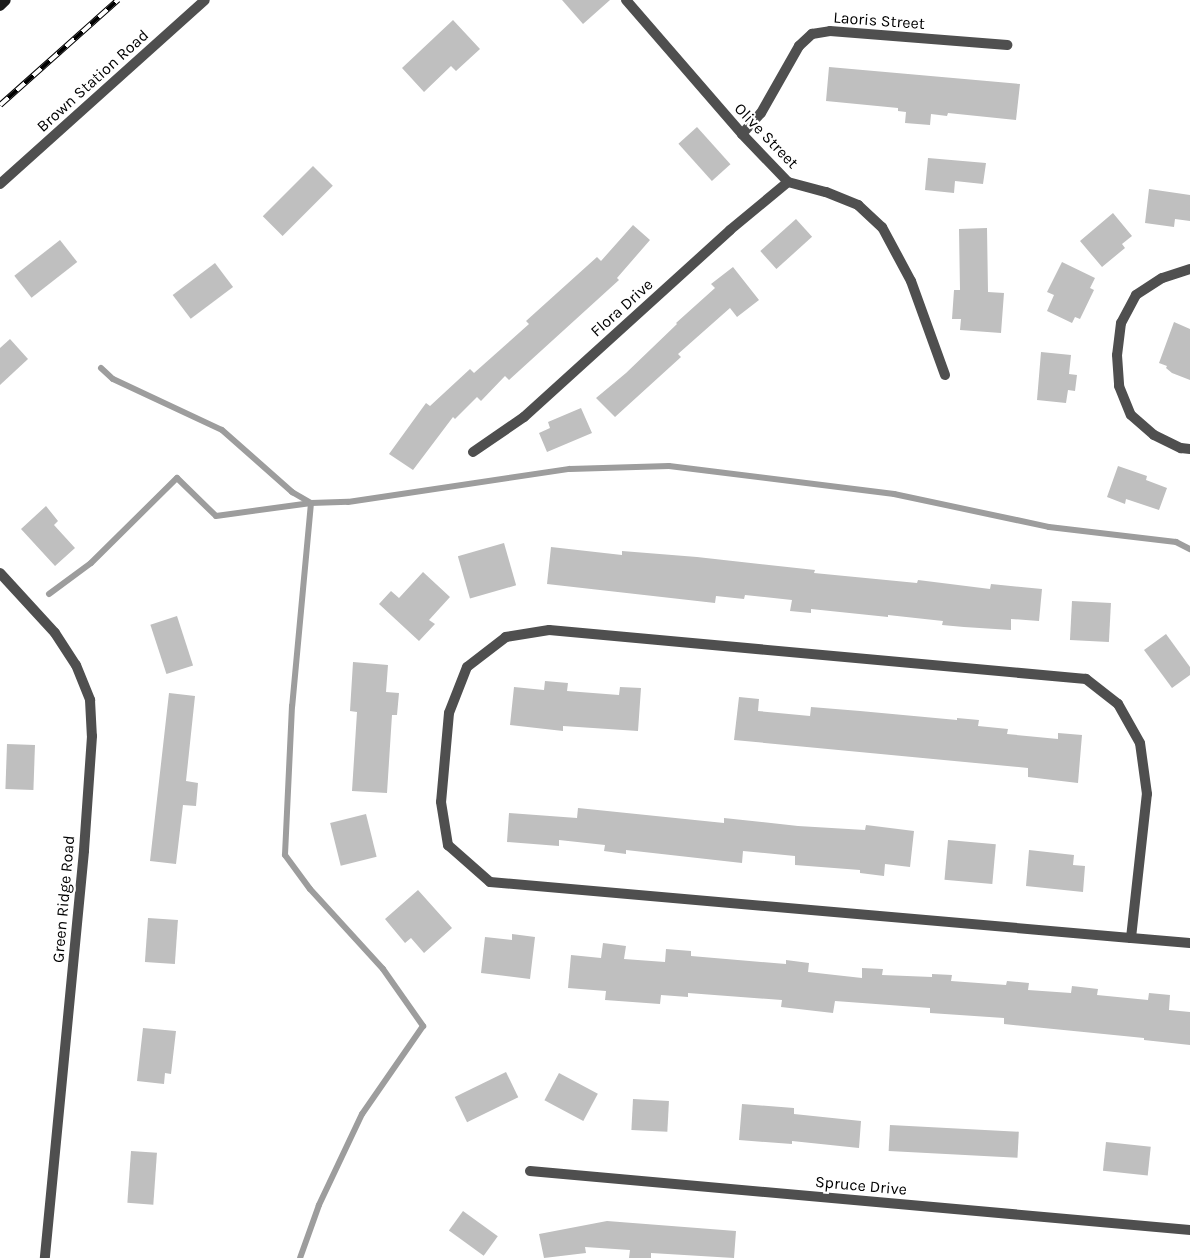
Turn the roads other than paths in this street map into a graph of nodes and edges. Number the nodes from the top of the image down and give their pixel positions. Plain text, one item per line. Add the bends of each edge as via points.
1 (6, 0) edge
2 (205, 0) edge
3 (626, 0) edge
4 (0, 6) edge
5 (1007, 45) dead end
6 (742, 134) junction
7 (788, 182) junction
8 (0, 184) edge
9 (1190, 269) edge
10 (945, 375) dead end
11 (1190, 450) edge
12 (473, 452) dead end
13 (0, 573) edge
14 (1131, 938) junction
15 (1190, 943) edge
16 (530, 1171) dead end
17 (1190, 1230) edge
18 (45, 1258) edge

1 - 4 main road
2 - 8 street, Brown Station Road
3 - 6 street, Olive Street
5 - 6 street, Laoris Street via 830,31 812,34 799,46 761,112
6 - 7 street, Olive Street
7 - 10 street, Olive Street via 826,192 858,206 882,227 911,280
7 - 12 street, Flora Drive via 730,230 524,417
9 - 11 street via 1162,278 1136,294 1121,323 1117,355 1119,386 1131,415 1154,435
13 - 18 street, Green Ridge Road via 55,633 71,657 90,700 92,736 84,851
14 - 14 street via 490,882 448,845 441,802 448,713 467,667 506,637 548,630 1086,679 1118,704 1140,743 1147,794
14 - 15 street
16 - 17 street, Spruce Drive

